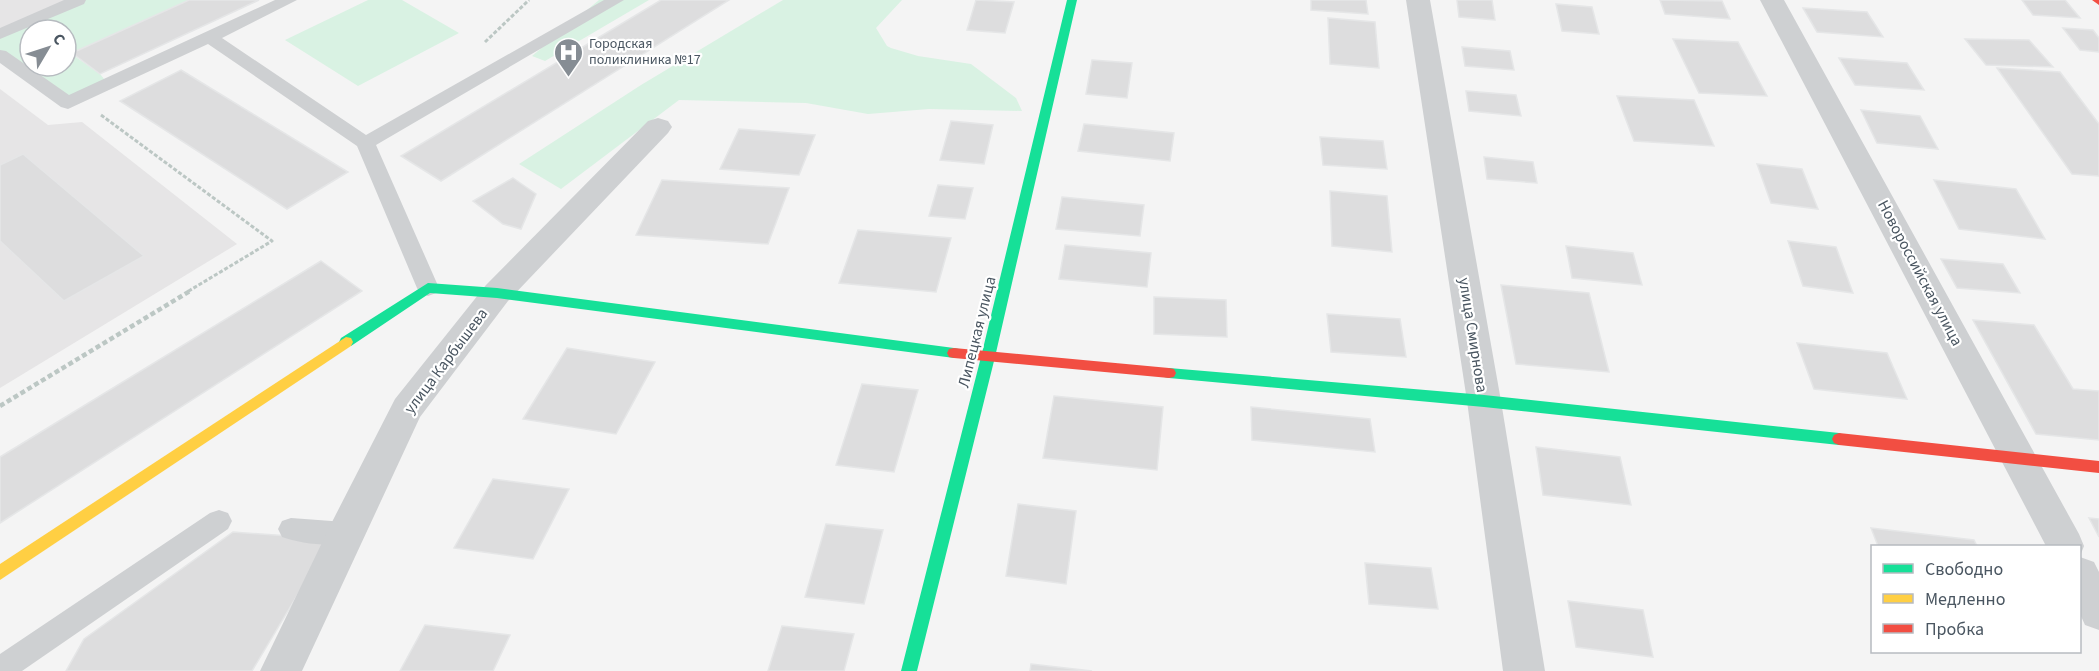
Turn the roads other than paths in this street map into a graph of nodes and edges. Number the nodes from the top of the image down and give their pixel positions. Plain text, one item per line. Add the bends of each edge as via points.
1 (78, 0) edge
2 (288, 0) edge
3 (616, 0) edge
4 (1072, 0) edge
5 (1418, 0) edge
6 (1772, 0) edge
7 (0, 34) edge
8 (209, 37) junction
9 (0, 55) edge
10 (658, 127) dead end
11 (365, 143) junction
12 (428, 288) junction
13 (497, 293) junction
14 (988, 357) junction
15 (1484, 401) junction
16 (2020, 458) junction
17 (2099, 467) edge
18 (219, 521) dead end
19 (291, 529) dead end
20 (345, 533) junction
21 (2064, 545) edge
22 (0, 573) edge
23 (2081, 578) edge
24 (2099, 612) edge
25 (0, 670) edge
26 (281, 671) edge
27 (909, 671) edge
28 (1524, 671) edge

1 - 7 lane
2 - 8 lane
3 - 11 lane
4 - 14 street, Липецкая улица
5 - 15 street, улица Смирнова
6 - 16 street, Новороссийская улица
8 - 9 lane via 68,104
8 - 11 lane
10 - 13 street, улица Карбышева
11 - 12 lane
12 - 13 street
12 - 22 street
13 - 14 street
13 - 20 street, улица Карбышева via 407,409
14 - 15 street
14 - 27 street, Липецкая улица
15 - 16 street
15 - 28 street, улица Смирнова
16 - 17 street
16 - 21 street, Новороссийская улица
18 - 25 lane
19 - 20 lane
20 - 26 street, улица Карбышева
23 - 24 street

